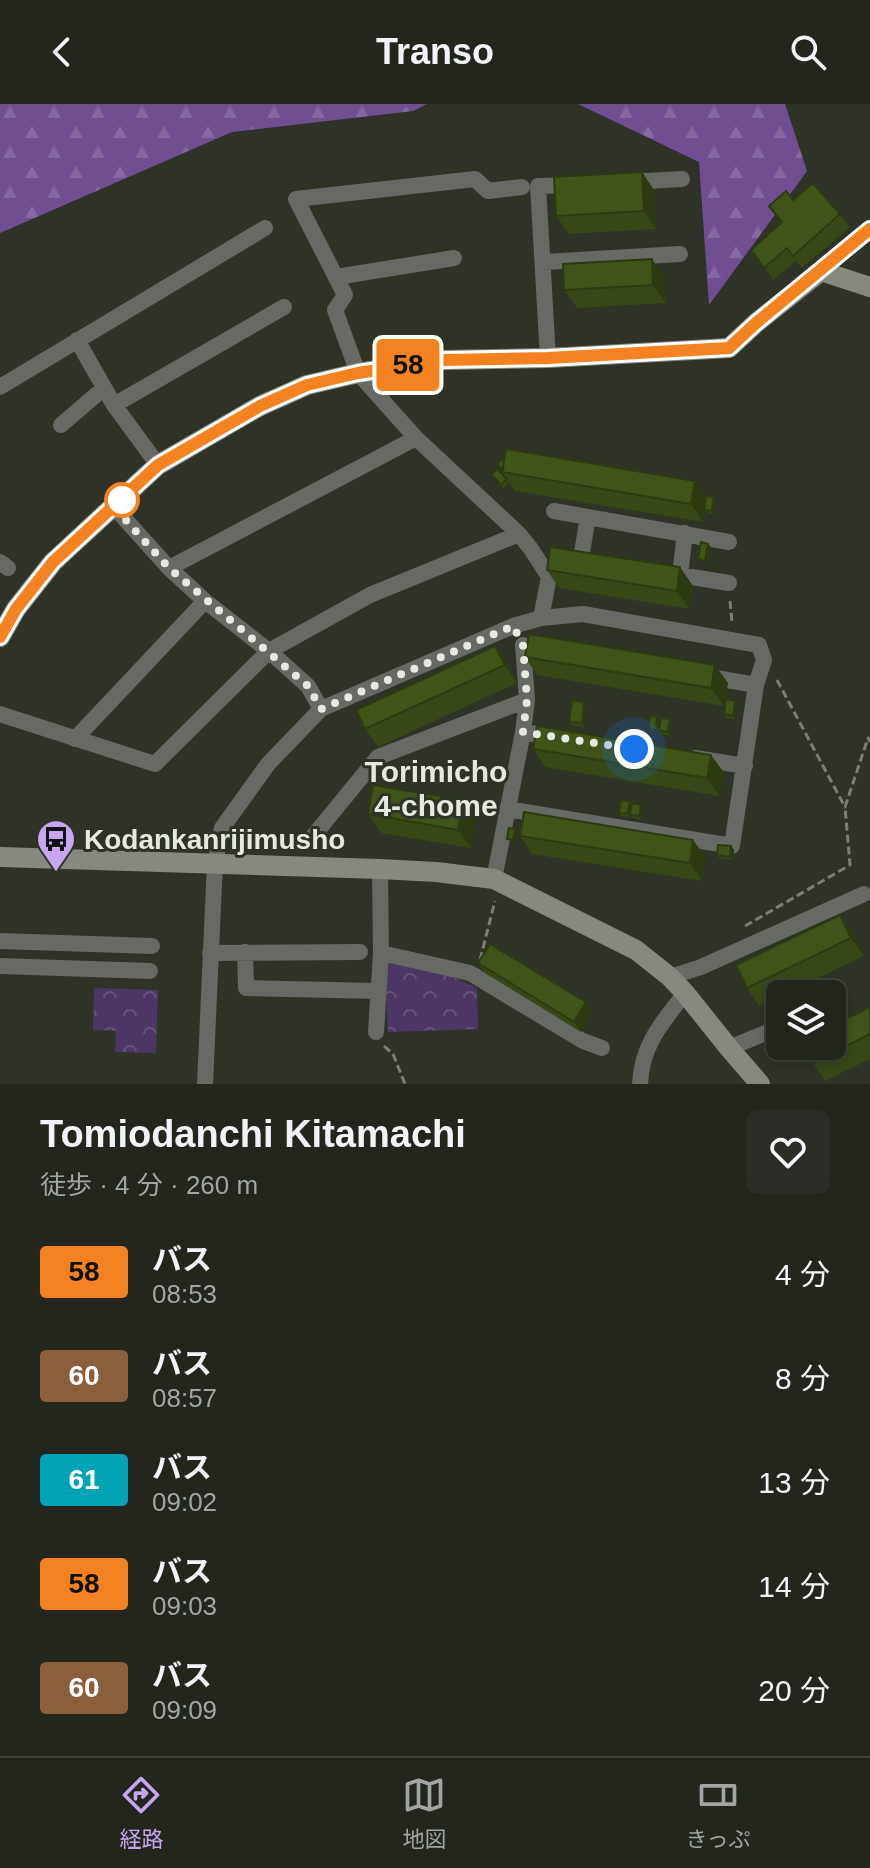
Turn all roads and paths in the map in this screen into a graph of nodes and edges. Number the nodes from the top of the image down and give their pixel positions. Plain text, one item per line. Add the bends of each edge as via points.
1 (682, 179) dead end
2 (522, 187) dead end
3 (265, 228) dead end
4 (870, 229) edge
5 (680, 254) dead end
6 (454, 258) dead end
7 (544, 262) junction
8 (821, 271) junction
9 (336, 277) junction
10 (870, 287) edge
11 (284, 307) dead end
12 (77, 340) junction
13 (548, 358) junction
14 (358, 373) junction
15 (0, 387) edge
16 (104, 388) junction
17 (114, 405) junction
18 (61, 425) dead end
19 (416, 438) junction
20 (158, 465) junction
21 (114, 507) junction
22 (554, 511) dead end
23 (588, 517) junction
24 (685, 533) junction
25 (519, 534) junction
26 (729, 542) dead end
27 (531, 549) junction
28 (169, 568) junction
29 (652, 570) edge
30 (680, 575) junction
31 (729, 583) dead end
32 (205, 601) junction
33 (541, 618) junction
34 (513, 626) junction
35 (0, 637) edge
36 (523, 645) junction
37 (759, 645) junction
38 (269, 651) junction
39 (570, 653) edge
40 (694, 674) edge
41 (756, 685) junction
42 (527, 700) junction
43 (321, 709) junction
44 (0, 714) edge
45 (523, 732) junction
46 (75, 739) junction
47 (567, 739) edge
48 (870, 742) edge
49 (686, 757) edge
50 (745, 766) junction
51 (845, 807) junction
52 (507, 809) junction
53 (310, 840) dead end
54 (0, 857) edge
55 (215, 863) junction
56 (380, 869) junction
57 (497, 881) junction
58 (864, 894) dead end
59 (745, 927) dead end
60 (0, 941) edge
61 (60, 942) junction
62 (129, 945) junction
63 (152, 946) dead end
64 (245, 952) junction
65 (360, 952) dead end
66 (210, 953) junction
67 (381, 953) junction
68 (0, 966) edge
69 (59, 968) junction
70 (128, 970) junction
71 (150, 971) dead end
72 (476, 977) junction
73 (670, 977) junction
74 (378, 991) junction
75 (685, 993) junction
76 (376, 1032) joint
77 (766, 1033) edge
78 (602, 1048) dead end
79 (729, 1048) junction
80 (205, 1084) edge
81 (405, 1084) edge
82 (640, 1084) edge
83 (760, 1084) edge

1 - 7 street via 538,186
2 - 9 street via 488,191 475,179 296,199
3 - 12 street
4 - 8 street
5 - 7 street
6 - 9 street
7 - 13 street
8 - 10 street
8 - 13 street via 729,348
9 - 14 street via 345,295 335,310
11 - 17 street
12 - 15 street
12 - 16 street
13 - 14 street via 444,360
14 - 19 street
14 - 20 street via 307,385 260,406
16 - 17 street
16 - 18 street
17 - 20 street
19 - 25 street
19 - 28 street
20 - 21 street
21 - 28 street
21 - 35 street via 53,562
22 - 23 street
23 - 24 street
23 - 27 street via 575,557
24 - 26 street
24 - 30 street
25 - 27 street
25 - 38 street via 370,595
27 - 33 street via 549,577
28 - 32 street
29 - 30 street
30 - 31 street
32 - 38 street
32 - 46 street
33 - 34 street
33 - 37 street via 583,614
34 - 36 street
34 - 43 street
36 - 39 street
36 - 42 street
37 - 41 street via 764,660
37 - 51 path
38 - 43 street via 308,686
38 - 46 street via 155,764
40 - 41 street
41 - 50 street
42 - 45 street
42 - 53 street via 378,757
43 - 55 street via 268,764 222,828
44 - 46 street
45 - 47 street
45 - 52 street
48 - 51 path via 868,738
49 - 50 street
50 - 52 street via 732,846
51 - 59 path via 850,865
52 - 57 street
54 - 55 street
55 - 56 street
55 - 66 street
56 - 57 street
56 - 67 street
57 - 72 path
57 - 73 street via 636,950
58 - 73 street
60 - 61 street
61 - 62 street
61 - 69 street
62 - 63 street
62 - 70 street
64 - 65 street
64 - 66 street
64 - 74 street via 246,988
66 - 80 street
67 - 72 street
67 - 74 street
68 - 69 street
69 - 70 street
70 - 71 street
72 - 78 street
73 - 75 street
74 - 76 street
75 - 79 street
75 - 82 street via 653,1035
76 - 81 path via 375,1039 393,1054
77 - 79 street
79 - 83 street

